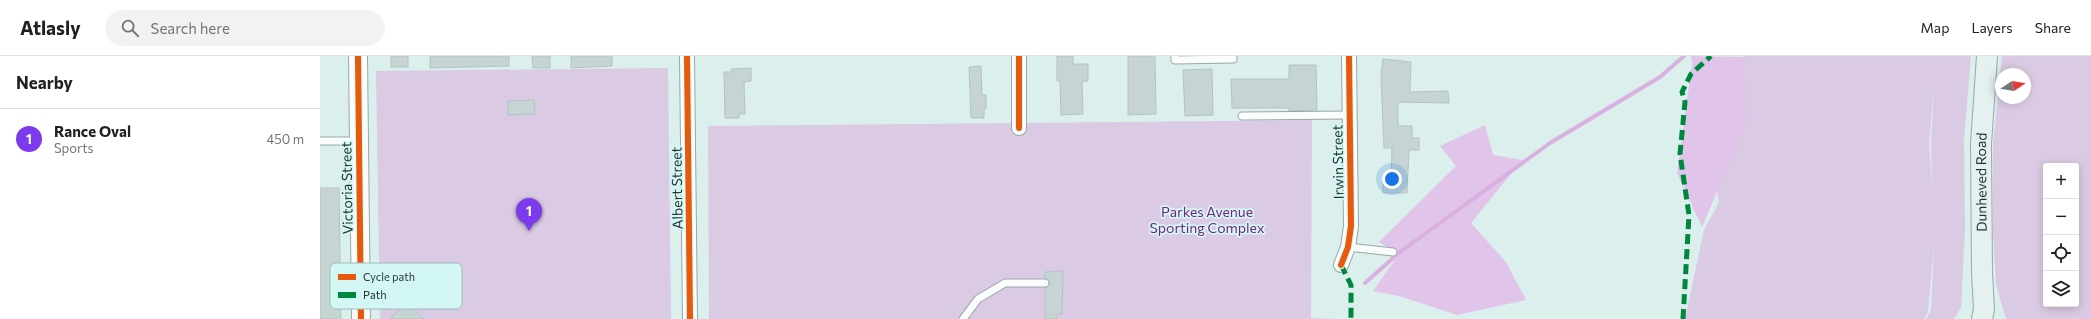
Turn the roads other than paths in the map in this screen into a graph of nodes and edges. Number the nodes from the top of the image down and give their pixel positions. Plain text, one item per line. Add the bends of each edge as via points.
1 (358, 56) edge
2 (687, 56) edge
3 (1019, 56) edge
4 (1175, 56) edge
5 (1233, 56) edge
6 (1349, 56) edge
7 (1987, 56) edge
8 (1350, 115) junction
9 (1242, 116) dead end
10 (1019, 128) dead end
11 (320, 141) edge
12 (359, 141) junction
13 (1348, 247) junction
14 (1393, 252) dead end
15 (360, 263) edge
16 (1341, 265) dead end
17 (1045, 283) dead end
18 (361, 309) edge
19 (1985, 316) edge
20 (361, 319) edge
21 (690, 319) edge
22 (963, 319) edge

1 - 12 street, Victoria Street
2 - 21 street, Albert Street
3 - 10 street
4 - 5 lane via 1175,60 1233,59
6 - 8 street, Irwin Street
7 - 19 main road, Dunheved Road via 1981,144
8 - 9 lane
8 - 13 street, Irwin Street via 1351,226
11 - 12 lane
12 - 15 street, Victoria Street
13 - 14 lane
13 - 16 street, Irwin Street
17 - 22 lane via 1006,283 978,299
18 - 20 street, Victoria Street

